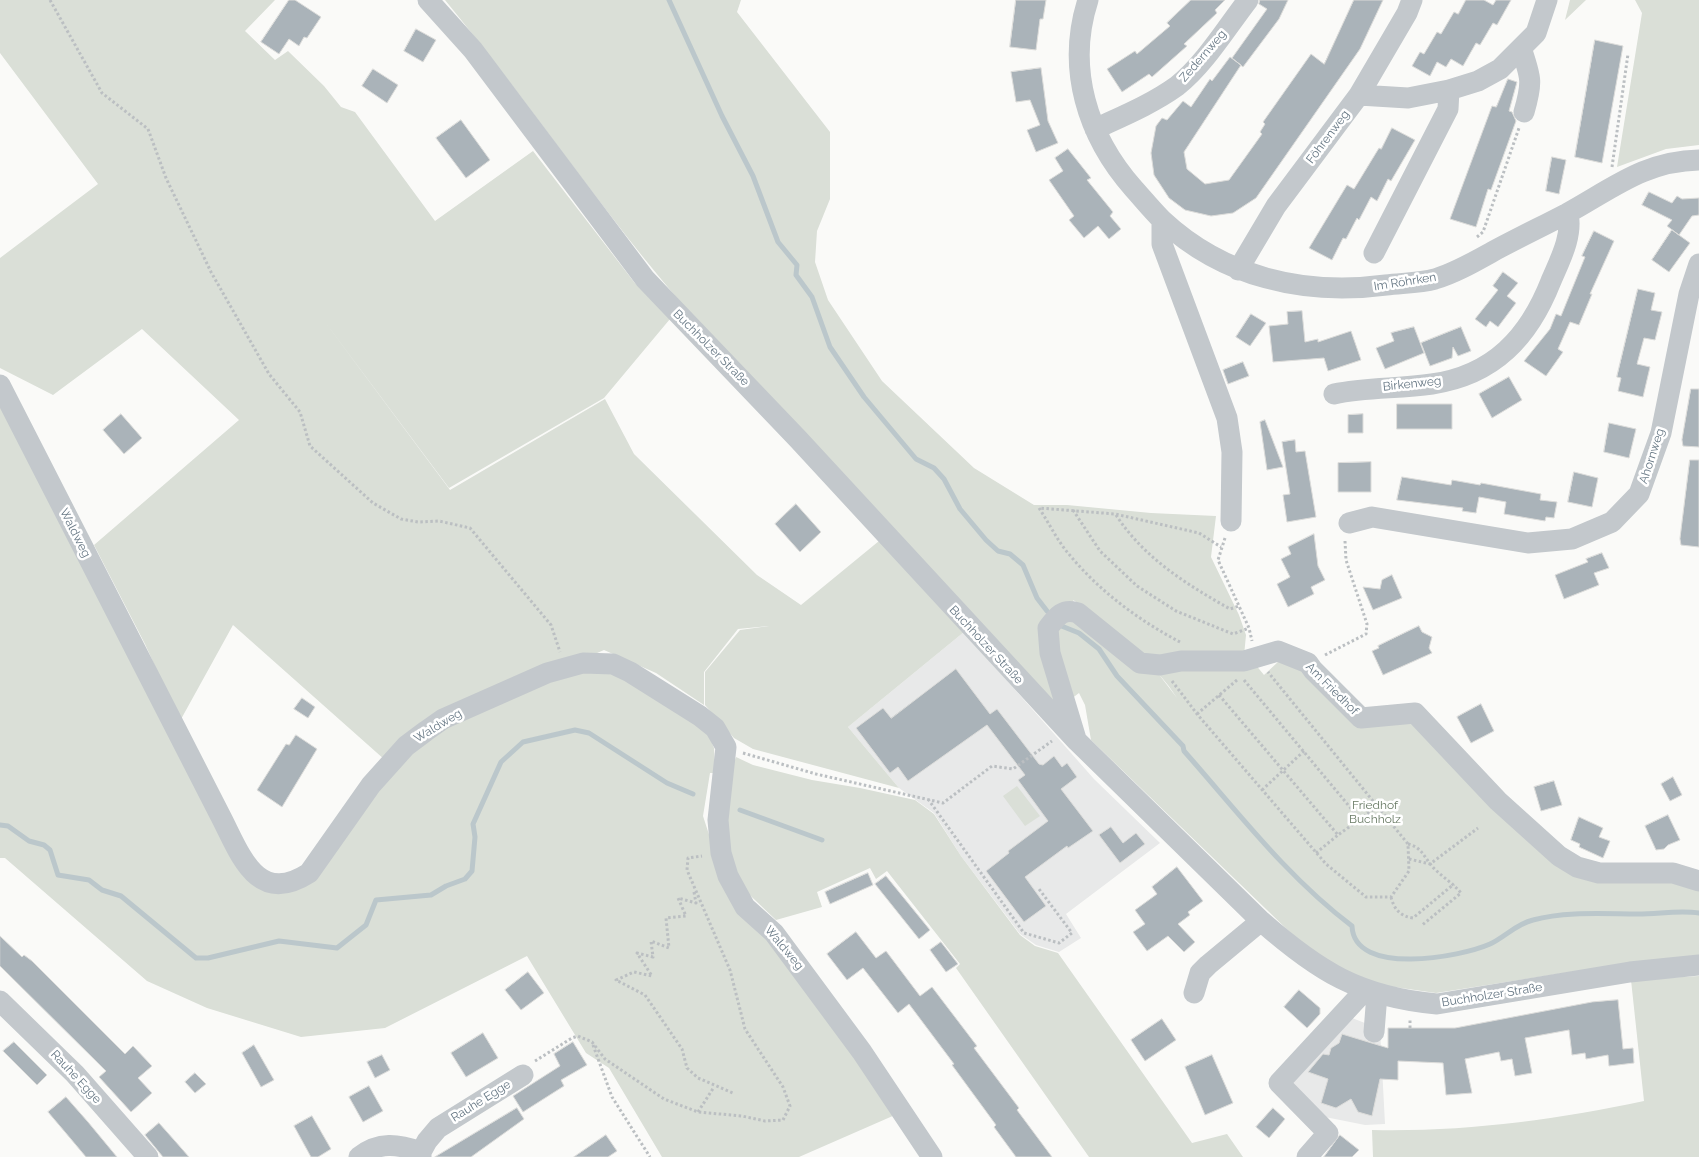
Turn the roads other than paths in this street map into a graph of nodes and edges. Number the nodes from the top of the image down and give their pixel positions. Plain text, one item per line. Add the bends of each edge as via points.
1 (428, 0) edge
2 (1088, 0) edge
3 (1248, 0) edge
4 (1412, 0) edge
5 (1547, 0) edge
6 (1521, 48) junction
7 (1449, 90) junction
8 (1359, 94) junction
9 (1524, 112) road end
10 (1095, 129) junction
11 (1699, 160) edge
12 (1568, 213) junction
13 (1162, 220) junction
14 (1374, 253) dead end
15 (1699, 264) edge
16 (1238, 270) junction
17 (0, 385) edge
18 (1334, 394) dead end
19 (1231, 521) road end
20 (1350, 523) road end
21 (1077, 741) junction
22 (1699, 881) edge
23 (1260, 921) junction
24 (1699, 965) edge
25 (1372, 992) junction
26 (1194, 993) dead end
27 (0, 1001) edge
28 (1374, 1032) dead end
29 (523, 1075) road end
30 (421, 1154) edge
31 (148, 1157) edge
32 (359, 1157) edge
33 (932, 1157) edge
34 (1307, 1157) edge

1 - 21 street, Buchholzer Straße via 473,50 645,279 798,438
2 - 10 street, Im Röhrken via 1082,20 1078,69 1083,100
3 - 10 street, Zedernweg via 1209,52 1178,85 1148,104
4 - 8 street, Föhrenweg
5 - 6 street via 1536,33
6 - 7 street via 1500,69 1478,81
6 - 9 street via 1531,88
7 - 8 street via 1408,98
7 - 14 street via 1448,109
8 - 16 street, Föhrenweg via 1276,206
10 - 13 street, Im Röhrken via 1120,173
11 - 12 street, Im Röhrken via 1672,161 1629,177
12 - 16 street, Im Röhrken via 1435,279 1357,289 1315,288 1273,282
12 - 18 street, Birkenweg via 1568,238 1541,306 1521,338 1497,360 1468,374 1433,384 1356,389
13 - 16 street, Im Röhrken via 1196,247
13 - 19 street via 1162,244 1227,418 1232,452
15 - 20 street, Ahornweg via 1689,294 1661,433 1639,494 1612,522 1572,539 1528,543 1372,517
17 - 33 street, Waldweg via 248,869 256,877 284,884 309,874 371,785 406,746 444,719 565,667 598,662 613,664 715,728 726,748 719,800 721,852 728,876 746,907 774,933 862,1052
21 - 22 street, Am Friedhof via 1050,653 1048,628 1057,615 1069,610 1078,613 1140,663 1160,665 1180,661 1244,660 1278,651 1308,663 1361,718 1415,713 1498,801 1559,856 1577,867 1599,873 1673,873
21 - 23 street, Buchholzer Straße
23 - 25 street, Buchholzer Straße via 1332,976
23 - 26 street via 1208,965 1200,974
24 - 25 street, Buchholzer Straße via 1630,972 1437,1004
25 - 28 street
25 - 34 street via 1279,1083 1328,1133
27 - 31 street, Rauhe Egge via 75,1074
29 - 30 street, Rauhe Egge via 438,1128
30 - 32 street, Rauhe Egge via 395,1145 380,1146

